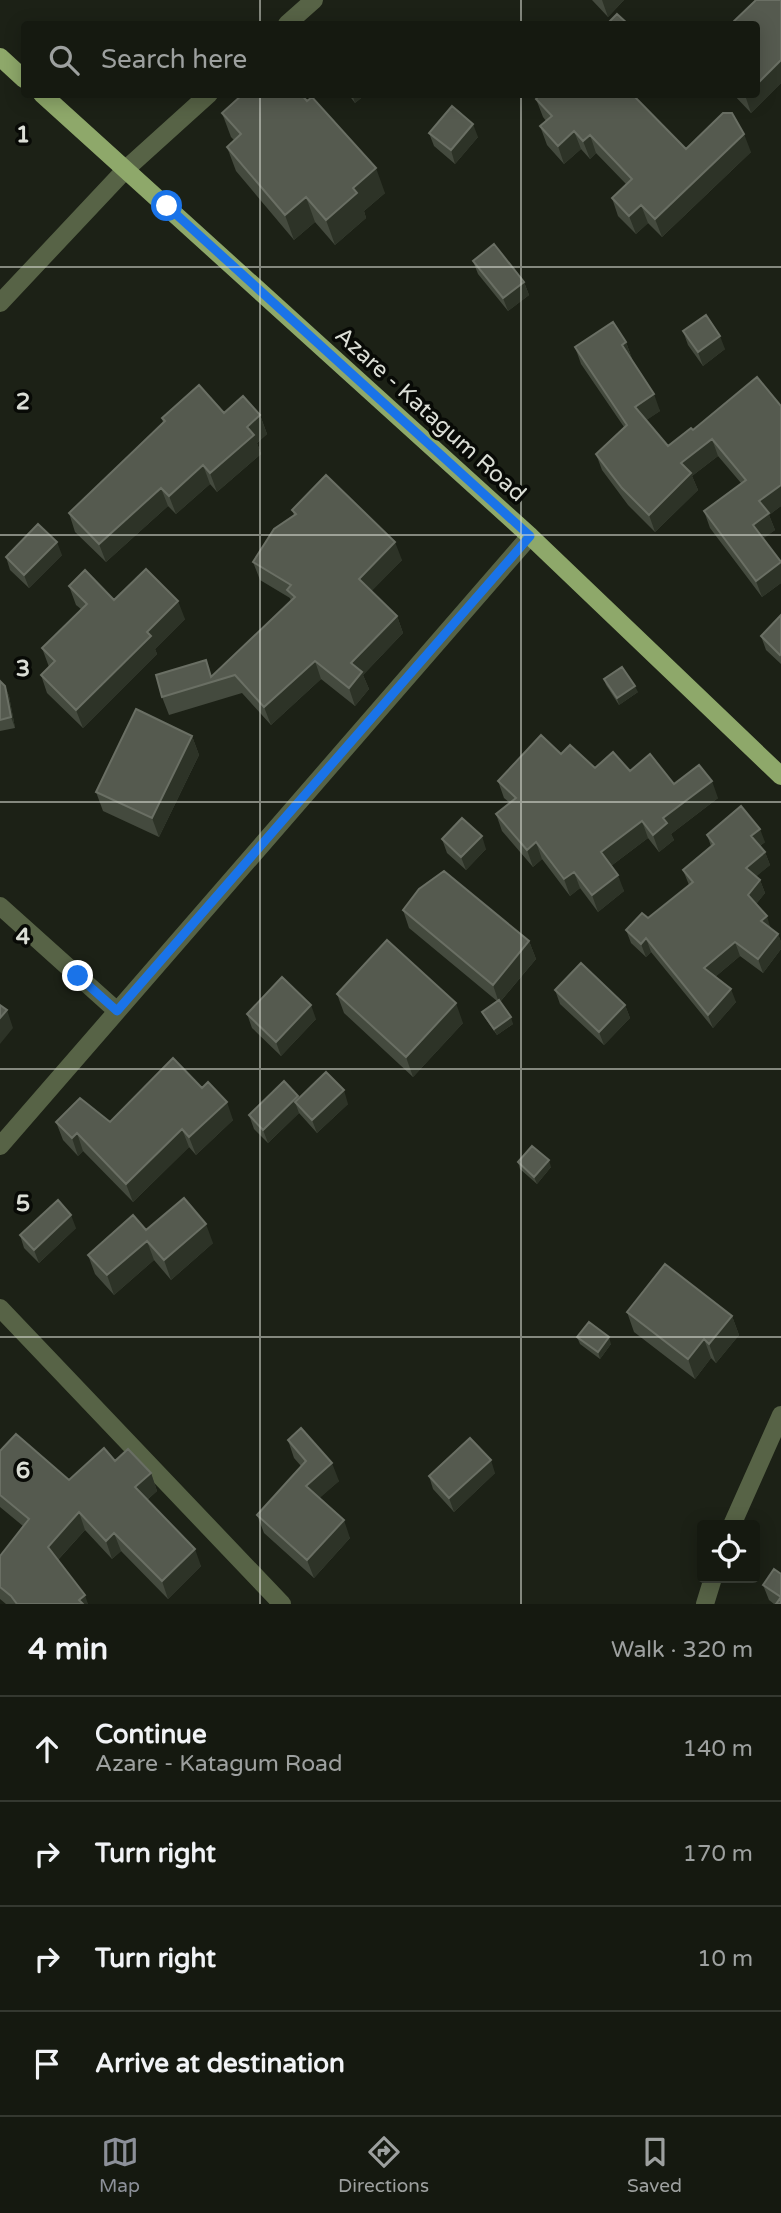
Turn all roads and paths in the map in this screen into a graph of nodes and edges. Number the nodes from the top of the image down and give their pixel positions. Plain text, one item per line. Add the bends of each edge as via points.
1 (314, 0) edge
2 (290, 21) edge
3 (0, 57) edge
4 (21, 76) edge
5 (46, 98) edge
6 (205, 98) edge
7 (126, 169) junction
8 (0, 303) edge
9 (530, 536) junction
10 (781, 776) edge
11 (0, 906) edge
12 (117, 1011) junction
13 (0, 1146) edge
14 (0, 1308) edge
15 (781, 1415) edge
16 (734, 1520) edge
17 (711, 1583) edge
18 (282, 1604) edge
19 (705, 1604) edge

1 - 2 street
3 - 4 main road
5 - 7 main road, Azare - Katagum Road
6 - 7 street
7 - 8 street
7 - 9 main road, Azare - Katagum Road
9 - 10 main road, Azare - Katagum Road
9 - 12 street
11 - 12 street
12 - 13 street
14 - 18 street
15 - 16 street
17 - 19 street

